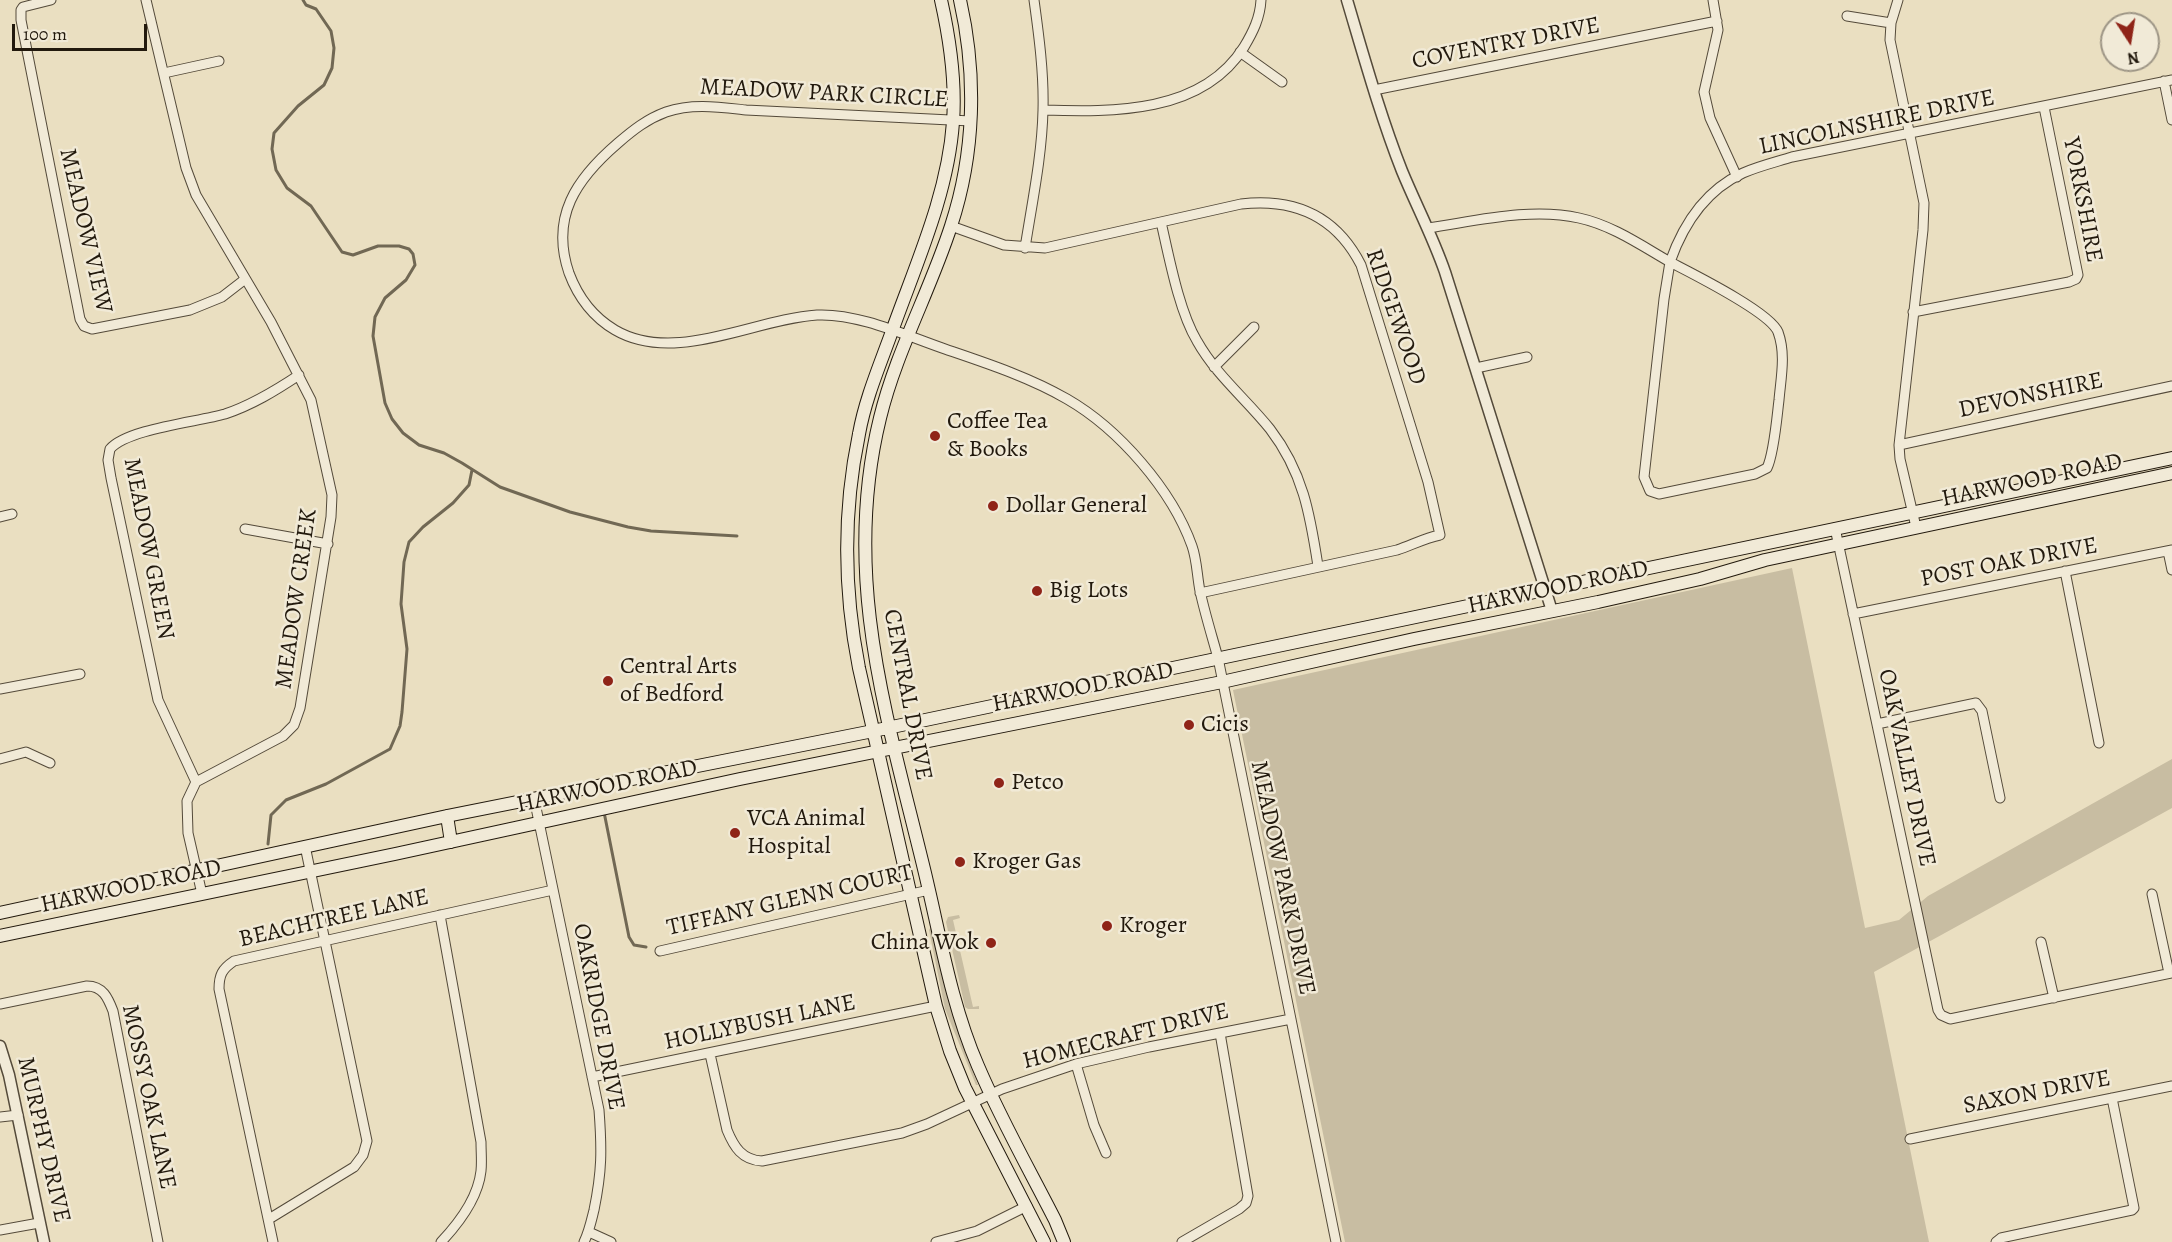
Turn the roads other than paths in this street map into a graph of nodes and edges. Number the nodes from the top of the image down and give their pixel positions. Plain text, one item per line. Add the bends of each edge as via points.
1 (51, 0) edge
2 (146, 0) edge
3 (941, 0) edge
4 (960, 0) edge
5 (1034, 0) edge
6 (1261, 0) edge
7 (1347, 0) edge
8 (1713, 0) edge
9 (1898, 0) edge
10 (1847, 16) dead end
11 (1717, 21) junction
12 (1891, 23) junction
13 (1240, 52) junction
14 (219, 61) dead end
15 (164, 73) junction
16 (2168, 81) edge
17 (1282, 82) dead end
18 (1374, 90) junction
19 (2044, 106) junction
20 (1043, 110) junction
21 (2172, 120) edge
22 (954, 121) junction
23 (971, 122) junction
24 (1911, 134) junction
25 (1737, 177) junction
26 (1161, 222) junction
27 (951, 226) junction
28 (1428, 228) junction
29 (1025, 248) junction
30 (1670, 262) junction
31 (244, 280) junction
32 (1913, 312) junction
33 (1254, 327) dead end
34 (892, 330) junction
35 (909, 336) junction
36 (1527, 357) dead end
37 (1214, 367) junction
38 (1476, 368) junction
39 (299, 375) junction
40 (2172, 386) edge
41 (858, 439) junction
42 (876, 442) junction
43 (1899, 445) junction
44 (2172, 458) edge
45 (2172, 473) edge
46 (1912, 512) junction
47 (12, 514) dead end
48 (0, 517) edge
49 (1916, 527) junction
50 (1835, 528) junction
51 (245, 529) dead end
52 (328, 544) junction
53 (1838, 544) junction
54 (2170, 550) edge
55 (1318, 566) junction
56 (2172, 570) edge
57 (2065, 571) junction
58 (867, 587) junction
59 (849, 588) junction
60 (1545, 589) junction
61 (1200, 593) junction
62 (1552, 611) junction
63 (1853, 614) junction
64 (1218, 658) junction
65 (80, 674) dead end
66 (1222, 682) junction
67 (0, 689) edge
68 (1059, 692) junction
69 (1065, 714) junction
70 (1877, 724) junction
71 (889, 728) junction
72 (873, 731) junction
73 (2099, 743) dead end
74 (894, 747) junction
75 (877, 751) junction
76 (0, 759) edge
77 (50, 763) dead end
78 (696, 766) junction
79 (196, 782) junction
80 (702, 787) junction
81 (534, 798) junction
82 (2000, 798) dead end
83 (447, 816) junction
84 (539, 824) junction
85 (452, 842) junction
86 (305, 846) junction
87 (196, 869) junction
88 (310, 871) junction
89 (553, 890) junction
90 (929, 890) junction
91 (202, 894) junction
92 (2152, 894) dead end
93 (910, 895) junction
94 (0, 913) edge
95 (440, 915) junction
96 (0, 936) edge
97 (325, 940) junction
98 (2041, 942) dead end
99 (660, 951) dead end
100 (2170, 973) edge
101 (2054, 998) junction
102 (0, 1004) edge
103 (936, 1006) junction
104 (1290, 1019) junction
105 (1220, 1033) junction
106 (0, 1046) edge
107 (710, 1054) junction
108 (1076, 1064) junction
109 (592, 1077) junction
110 (2172, 1086) edge
111 (992, 1094) junction
112 (2112, 1098) junction
113 (973, 1102) junction
114 (18, 1115) junction
115 (0, 1118) edge
116 (1910, 1138) dead end
117 (1106, 1153) dead end
118 (1027, 1206) junction
119 (268, 1219) junction
120 (39, 1223) junction
121 (0, 1230) edge
122 (589, 1232) junction
123 (966, 1238) edge
124 (44, 1242) edge
125 (158, 1242) edge
126 (273, 1242) edge
127 (441, 1242) edge
128 (584, 1242) edge
129 (611, 1242) edge
130 (936, 1242) edge
131 (1044, 1242) edge
132 (1064, 1242) edge
133 (1182, 1242) edge
134 (1336, 1242) edge
135 (1996, 1242) edge

1 - 31 street, MEADOW VIEW via 23,7 21,20 84,326 92,329 190,310 222,297
2 - 15 street, MEADOW CREEK
3 - 22 main road, CENTRAL DRIVE via 952,57
4 - 23 main road, CENTRAL DRIVE via 970,62
5 - 20 street
6 - 13 street via 1258,20
7 - 18 street
8 - 11 street
9 - 12 street
10 - 12 street
11 - 18 street, COVENTRY DRIVE
11 - 25 street via 1704,92 1710,118
12 - 24 street via 1894,64
13 - 17 street
13 - 20 street via 1209,84 1181,96 1122,110
14 - 15 street
15 - 31 street, MEADOW CREEK via 196,195
16 - 19 street, LINCOLNSHIRE DRIVE
16 - 21 street
18 - 28 street via 1402,171
19 - 24 street, LINCOLNSHIRE DRIVE
19 - 32 street, YORKSHIRE via 2076,279
20 - 29 street
22 - 23 street, MEADOW PARK CIRCLE
22 - 34 main road, CENTRAL DRIVE via 937,207
22 - 34 street, MEADOW PARK CIRCLE via 681,107 648,121 611,149 582,180 567,208 562,239 564,256 578,294 602,321 635,338 683,343 819,315 849,318
23 - 27 main road, CENTRAL DRIVE
24 - 25 street, LINCOLNSHIRE DRIVE via 1792,157
24 - 32 street via 1924,203
25 - 30 street, LINCOLNSHIRE DRIVE via 1694,214 1678,239
26 - 29 street, RIDGEWOOD via 1059,246
26 - 37 street via 1190,327
26 - 55 street, RIDGEWOOD via 1264,201 1292,206 1323,219 1344,239 1361,265 1428,482 1440,535 1396,550
27 - 29 street, RIDGEWOOD via 1004,245
27 - 35 main road, CENTRAL DRIVE
28 - 30 street via 1517,216 1579,217 1620,233
28 - 38 street
30 - 30 street via 1644,477 1650,491 1659,494 1755,474 1767,468 1783,355 1778,332 1771,322
31 - 39 street, MEADOW CREEK
32 - 43 street
33 - 37 street
34 - 35 street, MEADOW PARK DRIVE
34 - 41 main road, CENTRAL DRIVE
35 - 42 main road, CENTRAL DRIVE via 880,417
35 - 61 street, MEADOW PARK DRIVE via 1030,380 1102,424 1142,463 1169,499 1193,548
36 - 38 street
37 - 55 street via 1269,429 1295,468 1310,512
38 - 60 street
39 - 52 street, MEADOW CREEK via 311,400 332,495
39 - 79 street, MEADOW GREEN via 258,401 225,414 125,438 110,449 111,478 158,700
40 - 43 street, DEVONSHIRE
41 - 42 main road
41 - 59 main road, CENTRAL DRIVE via 848,524
42 - 58 main road, CENTRAL DRIVE via 865,519
43 - 46 street
44 - 46 main road, HARWOOD ROAD
45 - 49 main road, HARWOOD ROAD
46 - 49 street
46 - 50 main road, HARWOOD ROAD
47 - 48 street
49 - 53 main road, HARWOOD ROAD
50 - 53 street, OAK VALLEY DRIVE
50 - 60 main road, HARWOOD ROAD
51 - 52 street
52 - 79 street, MEADOW CREEK via 309,662 294,724 283,736
53 - 62 main road, HARWOOD ROAD
53 - 63 street, OAK VALLEY DRIVE
54 - 56 street
54 - 57 street, POST OAK DRIVE
55 - 61 street, RIDGEWOOD
57 - 63 street, POST OAK DRIVE
57 - 73 street
58 - 59 main road
58 - 71 main road, CENTRAL DRIVE via 874,656
59 - 72 main road, CENTRAL DRIVE via 853,635
60 - 62 street
60 - 64 main road, HARWOOD ROAD
61 - 64 street, MEADOW PARK DRIVE
62 - 66 main road, HARWOOD ROAD
63 - 70 street, OAK VALLEY DRIVE
64 - 66 street, MEADOW PARK DRIVE
64 - 68 main road, HARWOOD ROAD
65 - 67 street
66 - 69 main road, HARWOOD ROAD
66 - 104 street, MEADOW PARK DRIVE
68 - 69 main road
68 - 71 main road, HARWOOD ROAD
69 - 74 main road, HARWOOD ROAD
70 - 82 street via 1976,703 1982,711
70 - 101 street, OAK VALLEY DRIVE via 1941,1015 1950,1019
71 - 72 main road, HARWOOD ROAD
71 - 74 main road, CENTRAL DRIVE
72 - 75 main road, CENTRAL DRIVE
72 - 78 main road, HARWOOD ROAD
74 - 75 main road, HARWOOD ROAD
74 - 90 main road, CENTRAL DRIVE
75 - 80 main road, HARWOOD ROAD
75 - 93 main road, CENTRAL DRIVE
76 - 77 street via 26,752
78 - 80 main road
78 - 81 main road, HARWOOD ROAD
79 - 87 street via 187,801 188,833
80 - 84 main road, HARWOOD ROAD
81 - 83 main road, HARWOOD ROAD
81 - 84 street, OAKRIDGE DRIVE
83 - 85 main road
83 - 86 main road, HARWOOD ROAD
84 - 85 main road, HARWOOD ROAD
84 - 89 street, OAKRIDGE DRIVE
85 - 88 main road, HARWOOD ROAD
86 - 87 main road, HARWOOD ROAD
86 - 88 street
87 - 91 street
87 - 94 main road, HARWOOD ROAD
88 - 91 main road, HARWOOD ROAD
88 - 97 street
89 - 95 street, BEACHTREE LANE
89 - 109 street, OAKRIDGE DRIVE
90 - 93 street, TIFFANY GLENN COURT
90 - 111 main road, CENTRAL DRIVE via 957,1007
91 - 96 main road, HARWOOD ROAD
92 - 100 street
93 - 99 street, TIFFANY GLENN COURT
93 - 103 main road, CENTRAL DRIVE
95 - 97 street, BEACHTREE LANE
95 - 127 street via 481,1142 478,1184 454,1228
97 - 119 street via 366,1129 366,1149 346,1173
97 - 119 street, BEACHTREE LANE via 234,961 222,970 219,980
98 - 101 street
100 - 101 street
102 - 125 street, MOSSY OAK LANE via 87,986 101,989 109,1001
103 - 107 street, HOLLYBUSH LANE
103 - 113 main road, CENTRAL DRIVE via 950,1052
104 - 105 street, HOMECRAFT DRIVE
104 - 134 street, MEADOW PARK DRIVE
105 - 108 street, HOMECRAFT DRIVE
105 - 133 street via 1248,1196 1239,1209
106 - 114 street, MURPHY DRIVE
107 - 109 street, HOLLYBUSH LANE
107 - 113 street, HOMECRAFT DRIVE via 727,1130 738,1152 755,1161 902,1132
108 - 111 street, HOMECRAFT DRIVE
108 - 117 street
109 - 122 street, OAKRIDGE DRIVE via 603,1152
110 - 112 street, SAXON DRIVE
111 - 113 street, HOMECRAFT DRIVE
111 - 132 main road, CENTRAL DRIVE
112 - 116 street, SAXON DRIVE
112 - 135 street via 2134,1208
113 - 118 main road, CENTRAL DRIVE
114 - 115 street
114 - 120 street, MURPHY DRIVE
118 - 123 street
118 - 131 main road, CENTRAL DRIVE
119 - 126 street, BEACHTREE LANE
120 - 121 street
120 - 124 street, MURPHY DRIVE
122 - 128 street, OAKRIDGE DRIVE
122 - 129 street
123 - 130 street

